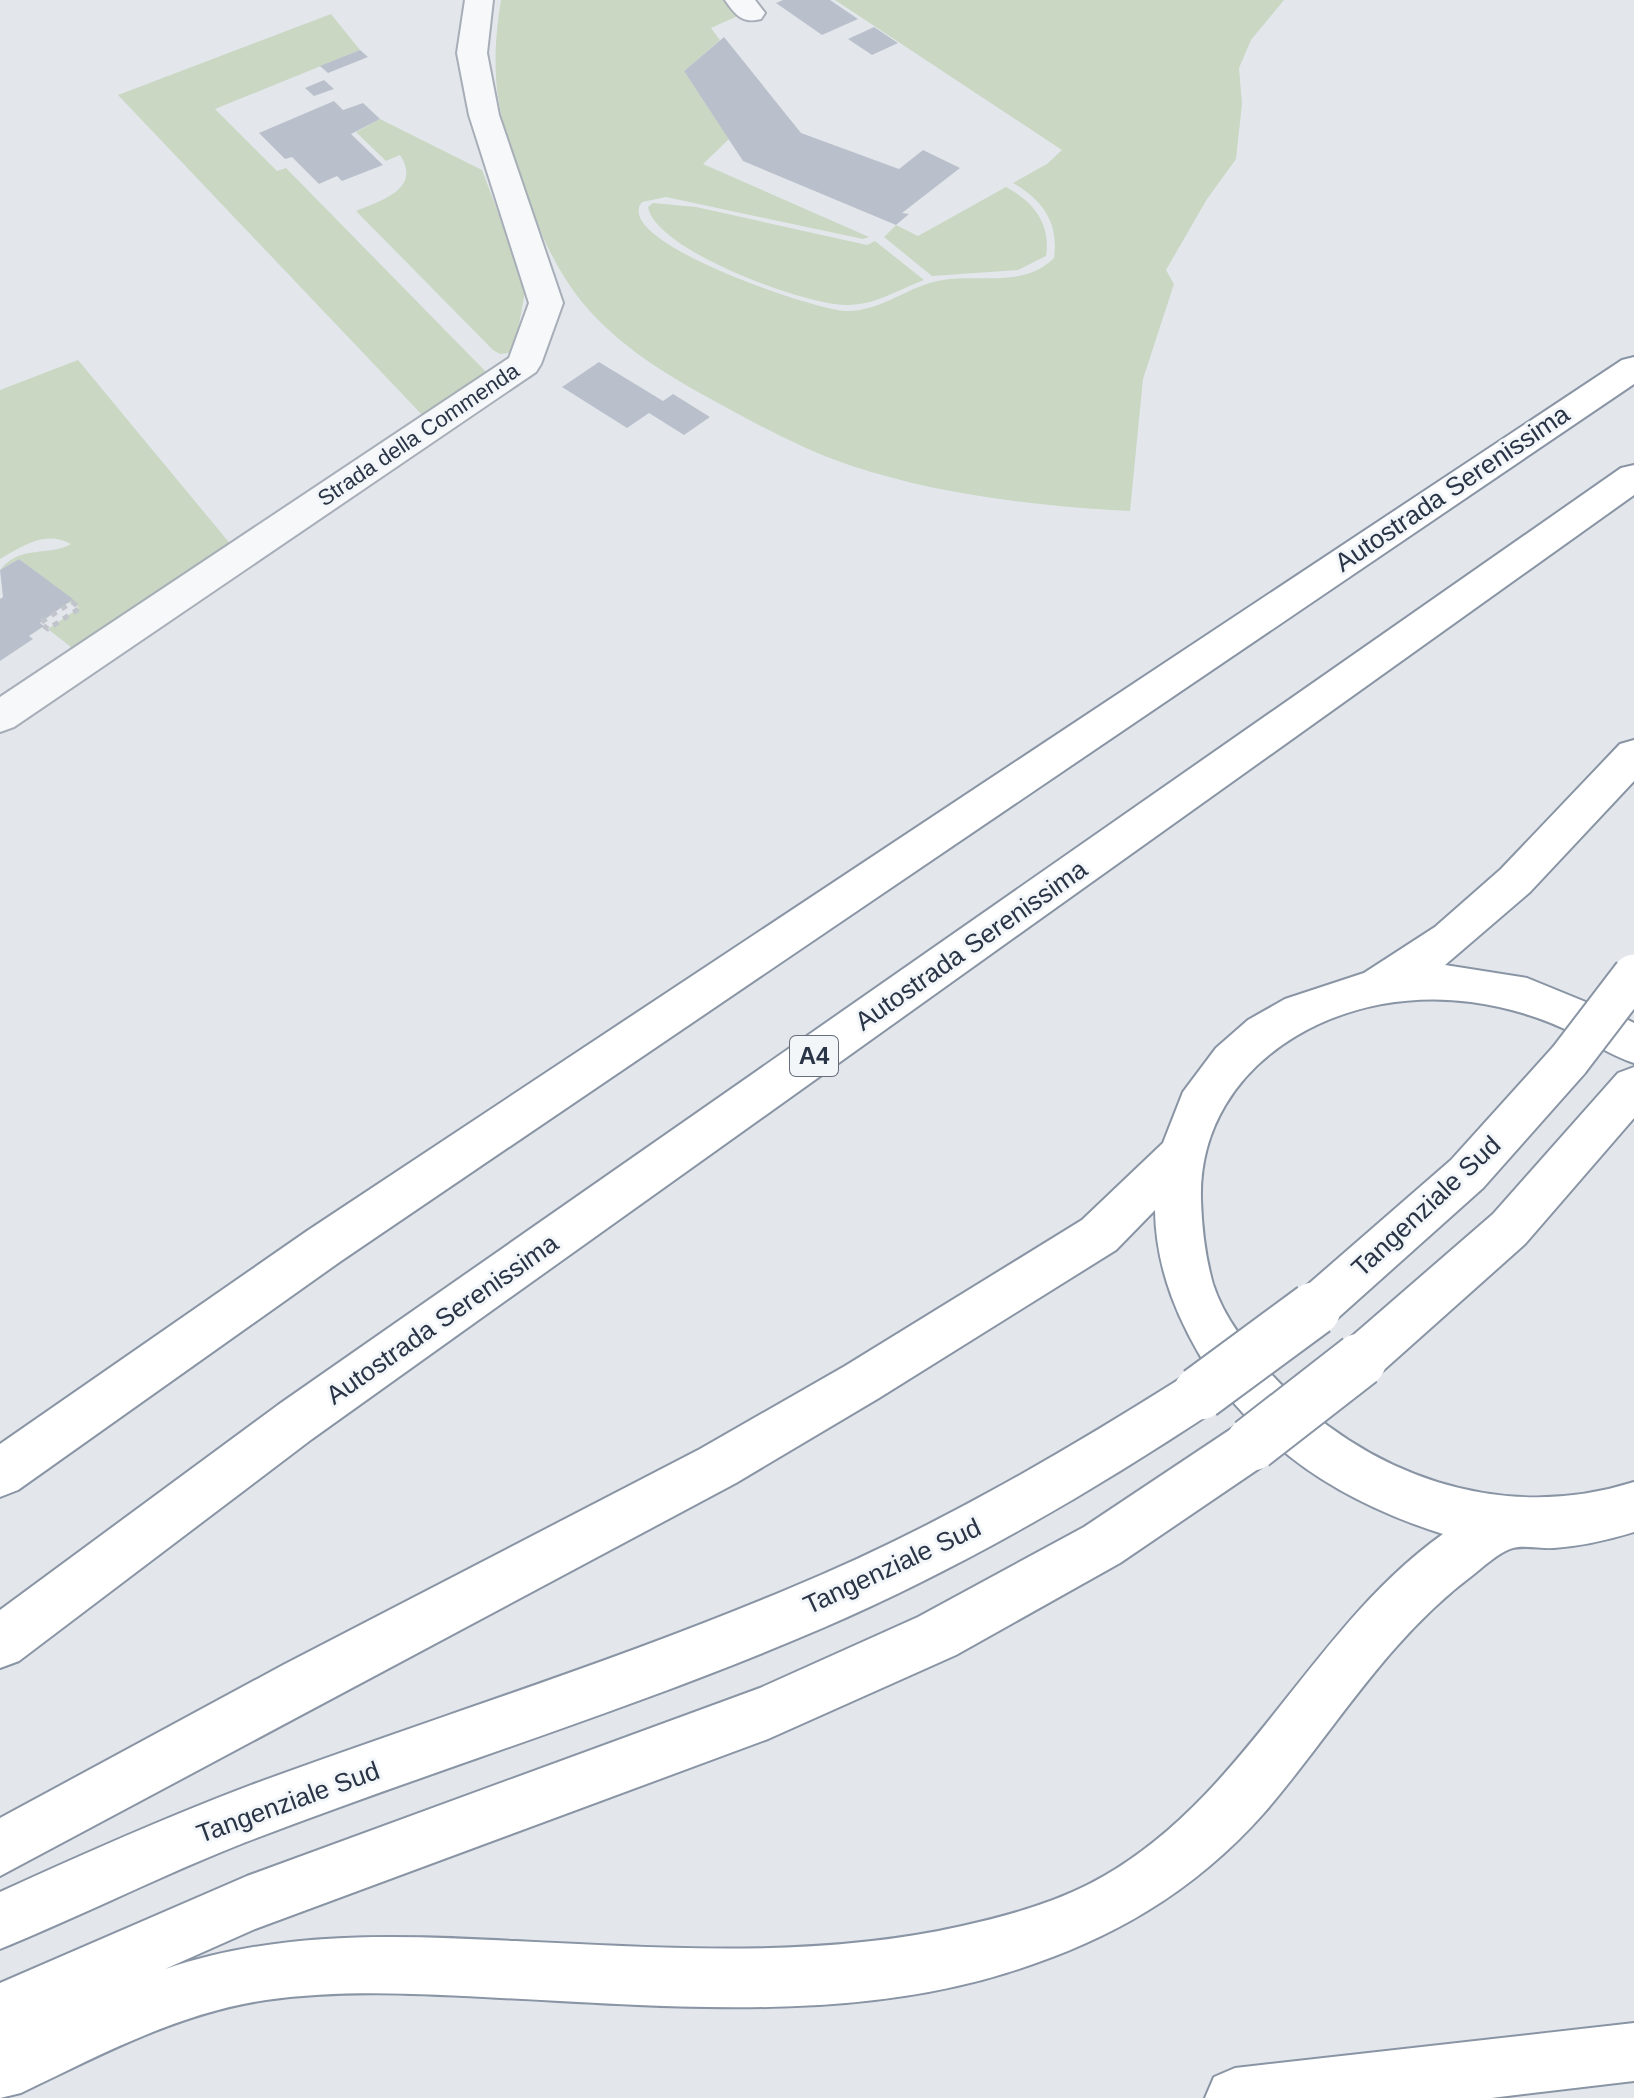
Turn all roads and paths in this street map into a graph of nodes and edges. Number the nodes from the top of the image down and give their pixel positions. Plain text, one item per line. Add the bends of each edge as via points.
1 (479, 0) edge
2 (1634, 368) edge
3 (1634, 477) edge
4 (40, 623) joint
5 (0, 717) edge
6 (1634, 755) edge
7 (1634, 975) edge
8 (1362, 989) junction
9 (1634, 1045) edge
10 (1630, 1091) edge
11 (1181, 1155) junction
12 (0, 1473) edge
13 (1625, 1516) edge
14 (1505, 1522) junction
15 (0, 1642) edge
16 (0, 1848) edge
17 (0, 1921) edge
18 (0, 2013) edge
19 (1634, 2052) edge
20 (0, 2072) edge
21 (1235, 2098) edge

1 - 5 street, Strada della Commenda via 472,53 484,115 546,303 524,364
2 - 12 highway, Autostrada Serenissima via 350,1228
3 - 15 highway, Autostrada Serenissima / A4 via 295,1422
4 - 4 path via 72,602 80,608 48,629
6 - 8 highway via 1444,944
7 - 17 highway, Tangenziale Sud, bridge via 1569,1060 1467,1174 1314,1309 1200,1393 1056,1483 894,1569 769,1622 156,1850
8 - 9 highway via 1435,982 1510,991 1585,1016
8 - 11 highway via 1298,1011 1245,1047 1205,1096
10 - 18 highway, bridge via 1509,1229 1360,1360 1252,1444 1102,1545 923,1643 768,1712 247,1904
11 - 14 highway via 1176,1220 1190,1288 1224,1355 1276,1417 1343,1468 1408,1498
11 - 16 highway via 1099,1235 862,1382 718,1466
13 - 14 highway via 1558,1524
14 - 20 highway via 1430,1576 1381,1621 1255,1783 1204,1839 1128,1895 1030,1937 952,1959 815,1978 421,1965 262,1972 185,1991
19 - 21 highway

